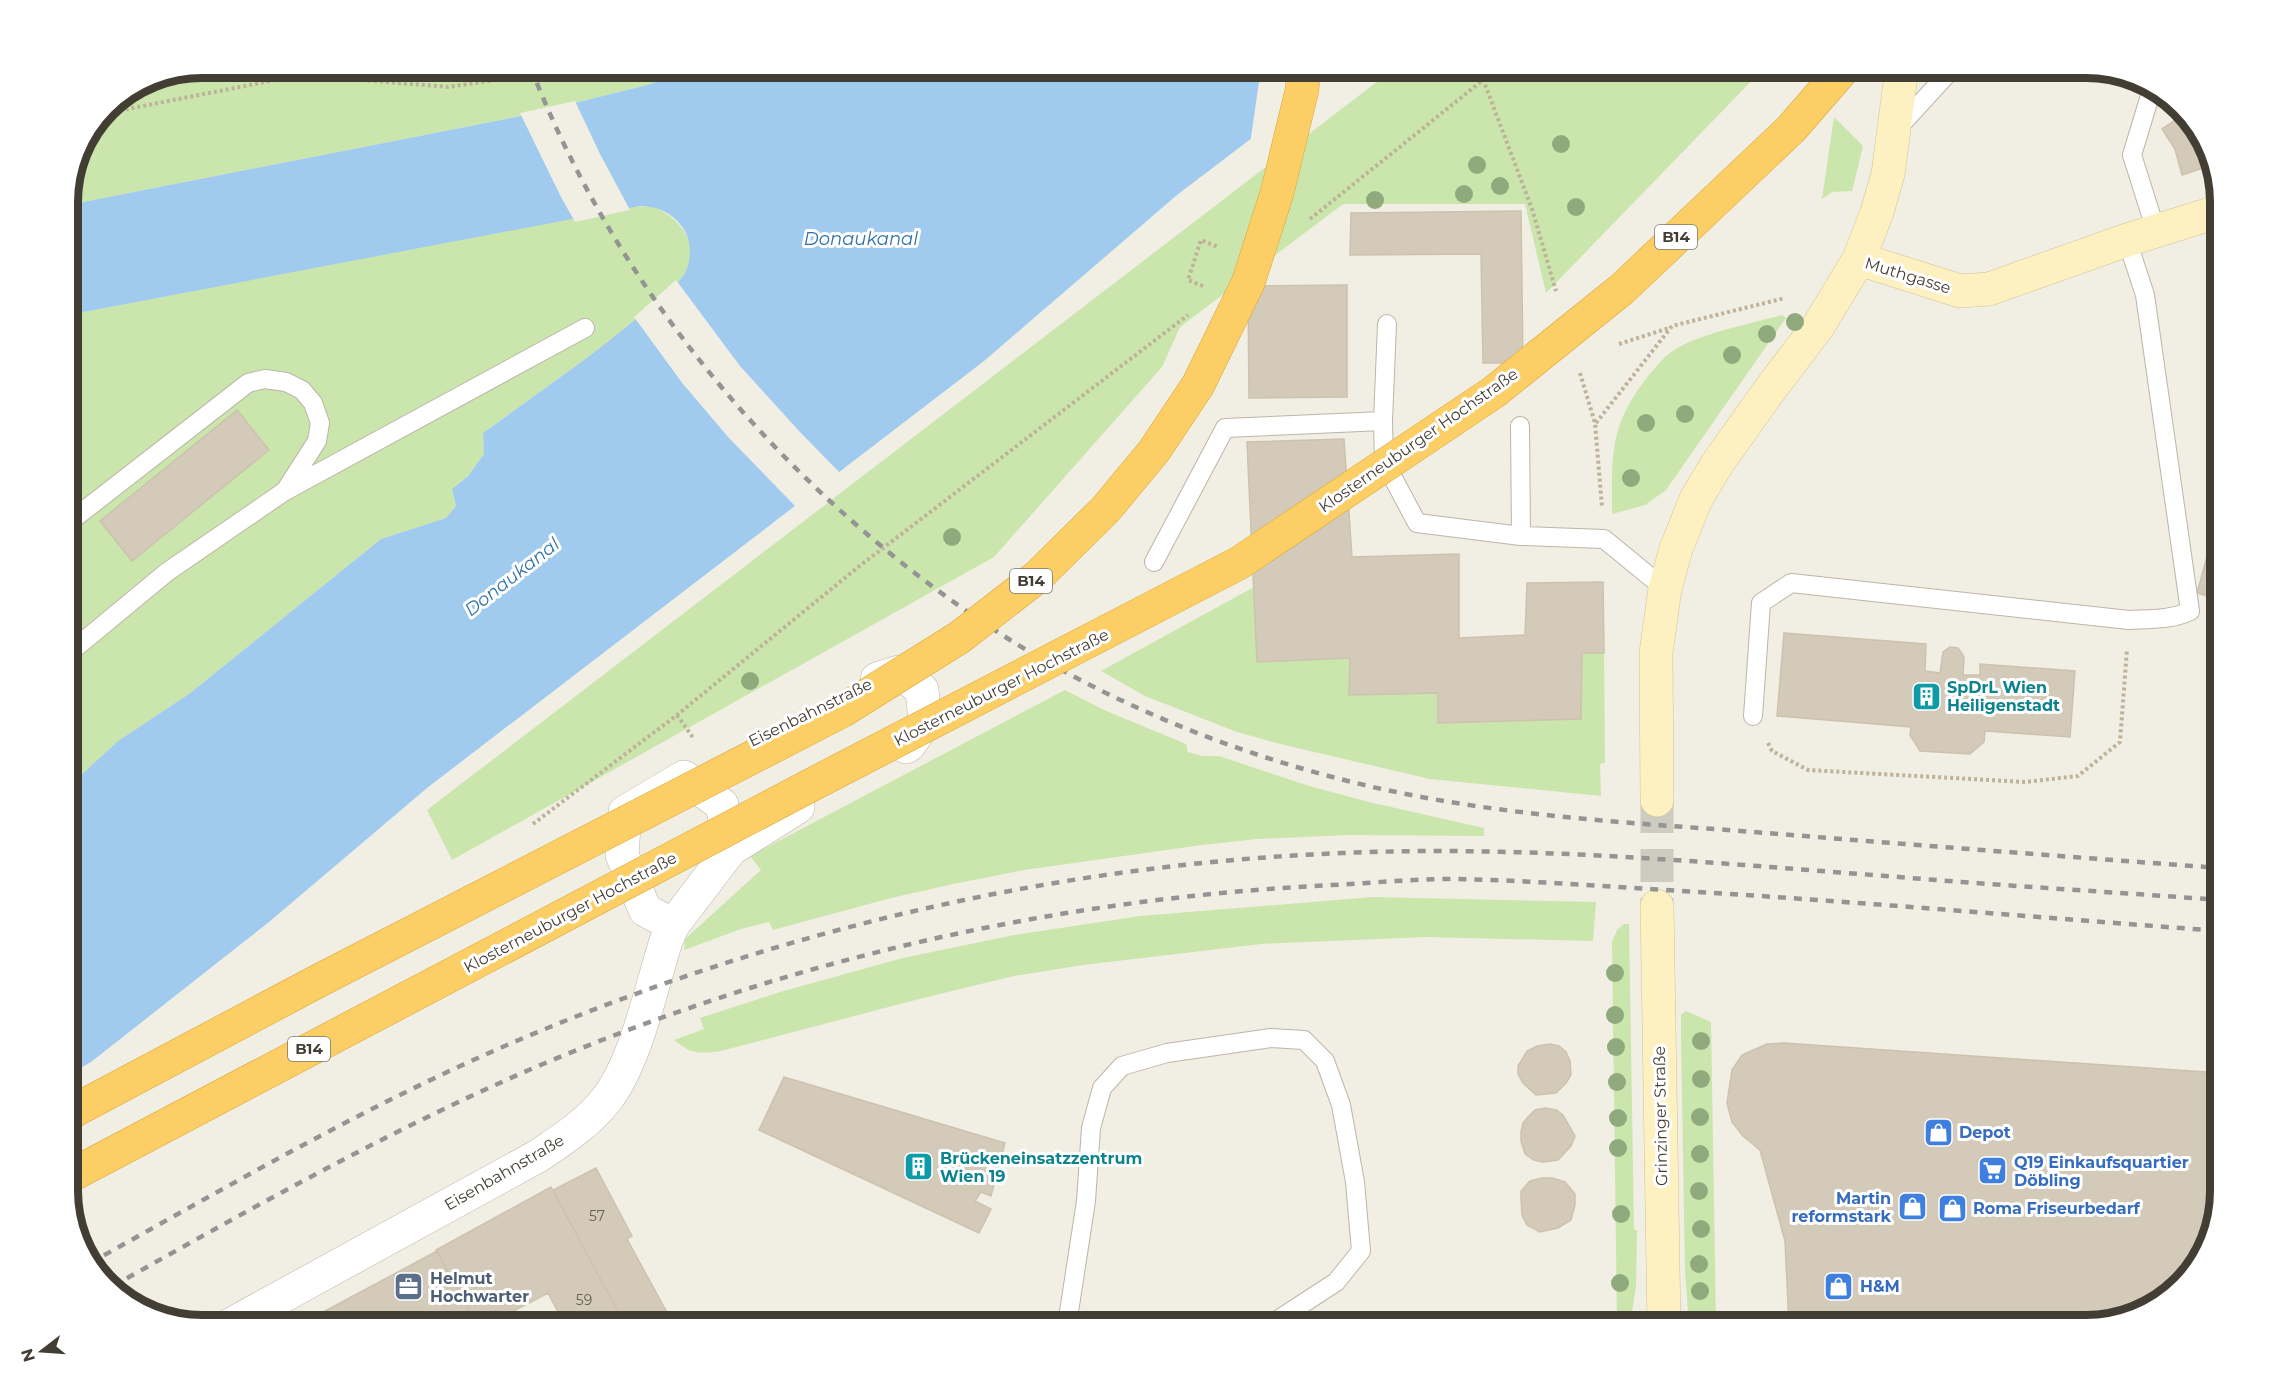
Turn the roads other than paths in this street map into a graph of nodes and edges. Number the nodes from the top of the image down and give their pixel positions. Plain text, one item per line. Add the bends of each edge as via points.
1 (1303, 78) edge
2 (1835, 78) edge
3 (1901, 78) edge
4 (1944, 78) edge
5 (2151, 97) edge
6 (1895, 132) junction
7 (2210, 214) edge
8 (2141, 235) junction
9 (1859, 258) junction
10 (1387, 324) dead end
11 (585, 328) dead end
12 (1383, 421) junction
13 (1520, 426) dead end
14 (285, 490) junction
15 (78, 513) edge
16 (1521, 536) junction
17 (1154, 562) dead end
18 (1665, 589) junction
19 (78, 646) edge
20 (1753, 716) road end
21 (684, 777) junction
22 (1657, 800) tunnel mouth
23 (731, 849) junction
24 (1658, 906) tunnel mouth
25 (673, 925) junction
26 (78, 1109) edge
27 (78, 1172) edge
28 (251, 1315) edge
29 (1069, 1315) edge
30 (1286, 1315) edge
31 (1664, 1315) edge

1 - 26 highway, B14, bridge via 1278,193 1248,283 1198,385 1154,452 1105,510 1037,577 960,637 842,711
2 - 27 highway, Klosterneuburger Hochstraße / B14, bridge via 1791,129 1622,289 1494,392 1239,563
3 - 6 street
4 - 6 lane
5 - 8 lane via 2132,155
6 - 9 street via 1882,197
7 - 8 street, Muthgasse
8 - 9 street, Muthgasse via 1973,292
8 - 20 lane via 2145,295 2190,611 2159,619 2129,620 1791,583 1761,603
9 - 18 street, Muthgasse via 1820,326 1768,392 1696,499
10 - 12 lane
11 - 14 lane
12 - 16 lane via 1384,461 1417,523
12 - 17 lane via 1225,428
13 - 16 lane
14 - 15 lane via 317,441 320,423 313,403 302,390 286,382 265,379 248,383
14 - 19 lane via 167,572
16 - 18 lane via 1604,539
18 - 22 street via 1656,653
21 - 23 street via 722,805
21 - 23 street, Eisenbahnstraße via 856,686 899,672 922,690 925,722 909,745 819,794
21 - 25 street, Eisenbahnstraße via 626,812 622,855 645,910
23 - 25 street, Eisenbahnstraße
24 - 31 street, Grinzinger Straße
25 - 28 street, Eisenbahnstraße via 630,1057 615,1088 583,1124 538,1156
29 - 30 lane via 1086,1201 1091,1128 1102,1088 1122,1066 1144,1059 1271,1038 1304,1040 1325,1061 1341,1105 1355,1182 1361,1251 1336,1282

